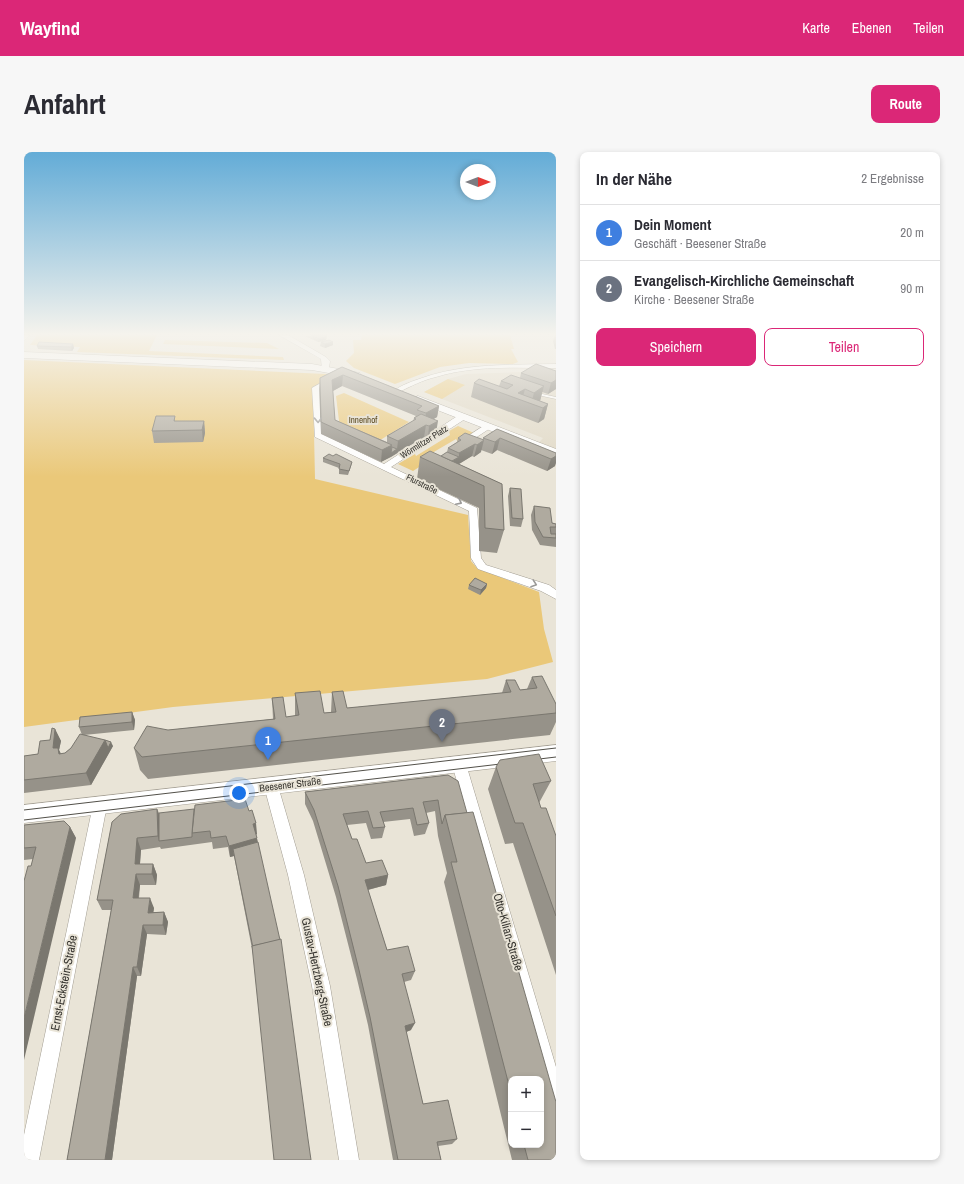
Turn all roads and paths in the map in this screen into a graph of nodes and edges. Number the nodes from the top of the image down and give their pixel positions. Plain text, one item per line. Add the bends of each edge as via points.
1 (328, 382) edge
2 (415, 382) edge
3 (393, 389) joint
4 (531, 392) edge
5 (556, 398) edge
6 (462, 417) junction
7 (488, 427) junction
8 (450, 450) edge
9 (556, 453) edge
10 (385, 467) junction
11 (556, 595) edge
12 (556, 754) edge
13 (459, 764) junction
14 (271, 786) junction
15 (100, 805) junction
16 (24, 814) edge
17 (552, 1074) edge
18 (556, 1100) edge
19 (29, 1160) edge
20 (349, 1160) edge

1 -> 10 street, Flurstraße via 316,388 318,435
2 - 3 street
3 - 6 street
4 - 5 lane
6 - 7 street
6 - 10 street, Wörmlitzer Platz
7 - 8 street
7 - 9 street
10 -> 11 street, Flurstraße via 411,475 474,510 476,558 482,567 546,588
12 - 13 street, Beesener Straße
13 - 14 street, Beesener Straße
13 - 17 street, Otto-Kilian-Straße
14 - 15 street, Beesener Straße
14 - 20 street, Gustav-Hertzberg-Straße via 296,875 321,986
15 - 16 street, Beesener Straße
15 - 19 street, Ernst-Eckstein-Straße
17 - 18 street, Otto-Kilian-Straße

